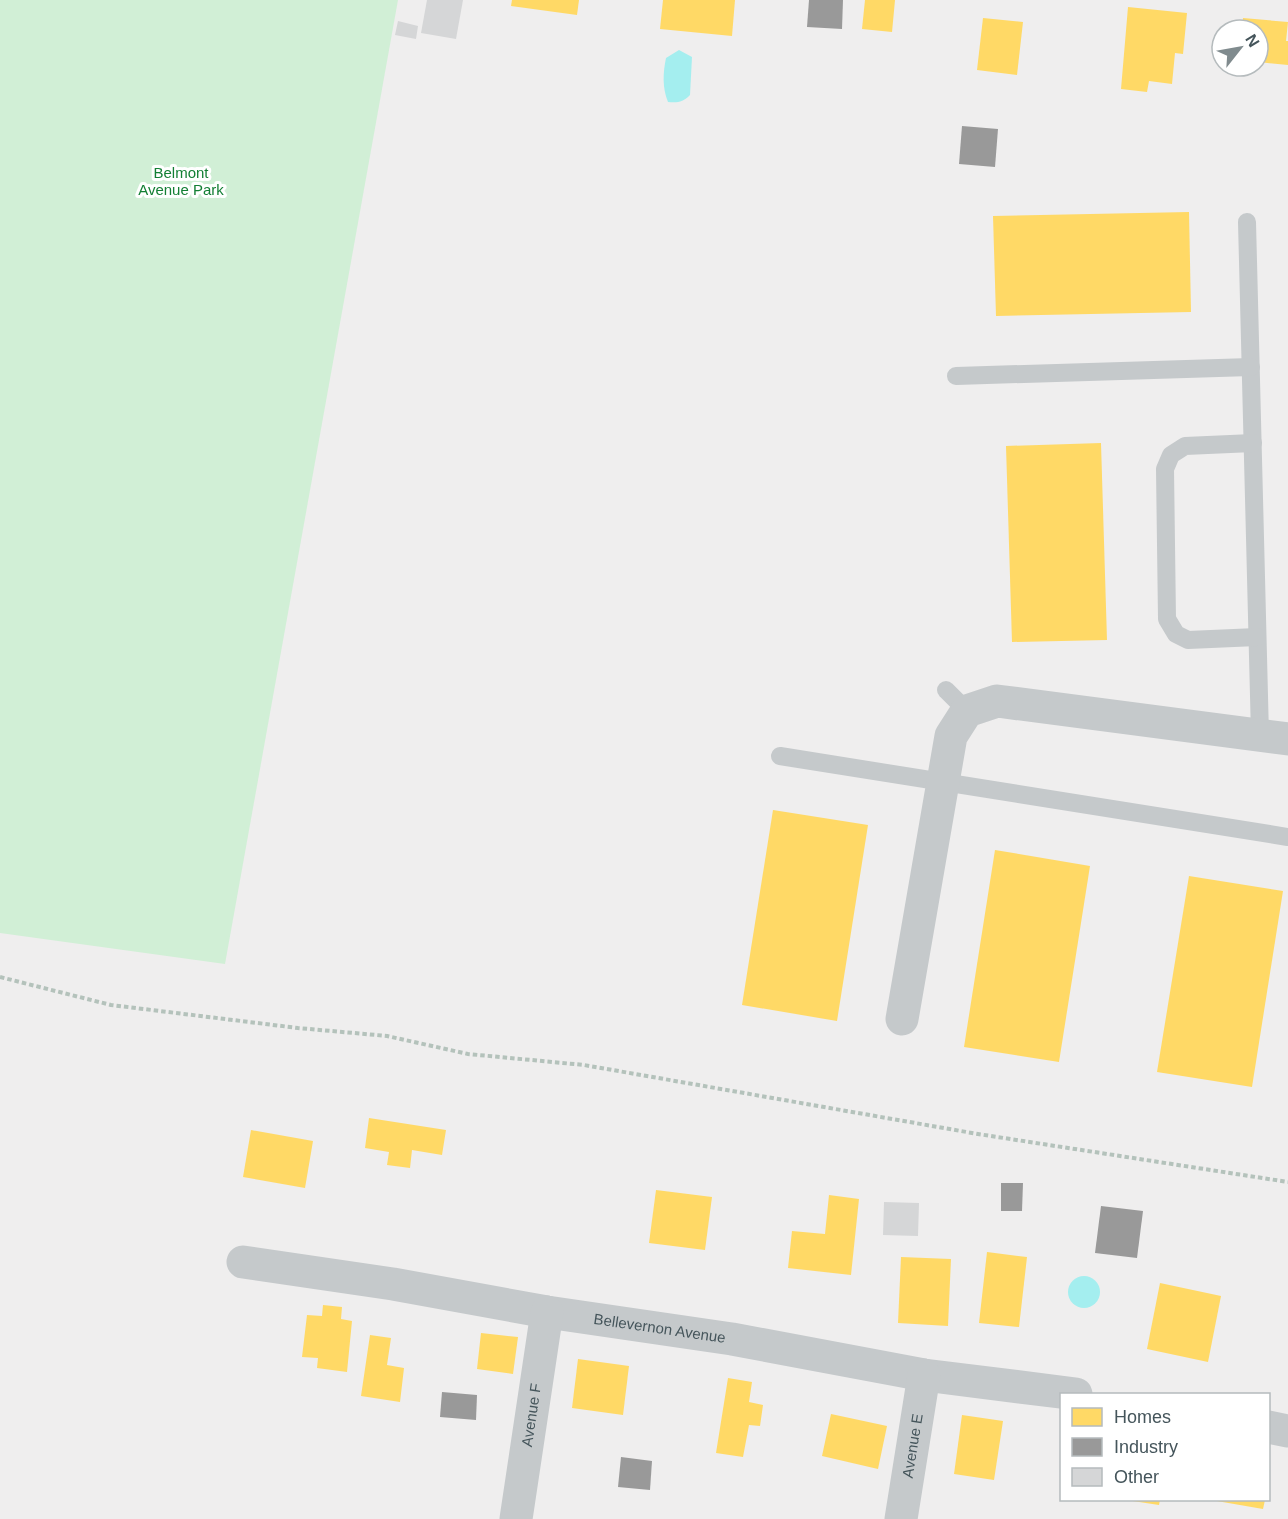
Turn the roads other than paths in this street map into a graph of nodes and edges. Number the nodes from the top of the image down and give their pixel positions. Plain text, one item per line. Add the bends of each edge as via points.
1 (1247, 222) dead end
2 (1251, 367) junction
3 (956, 376) dead end
4 (1253, 443) junction
5 (1257, 637) junction
6 (1274, 737) edge
7 (780, 756) dead end
8 (942, 783) junction
9 (1288, 837) edge
10 (902, 1019) dead end
11 (243, 1262) dead end
12 (546, 1312) junction
13 (924, 1374) junction
14 (1062, 1393) edge
15 (1270, 1427) edge
16 (1288, 1431) edge
17 (516, 1519) edge
18 (901, 1519) edge

1 - 2 lane
2 - 3 lane
2 - 4 lane
4 - 5 lane
4 - 5 lane via 1185,446 1172,455 1165,469 1167,619 1176,634 1188,640
5 - 6 lane
6 - 8 street via 996,701 957,701
7 - 8 lane
8 - 9 lane
8 - 10 street
11 - 12 street, Bellevernon Avenue
12 - 13 street, Bellevernon Avenue
12 - 17 street, Avenue F
13 - 14 street, Bellevernon Avenue
13 - 18 street, Avenue E
15 - 16 street

